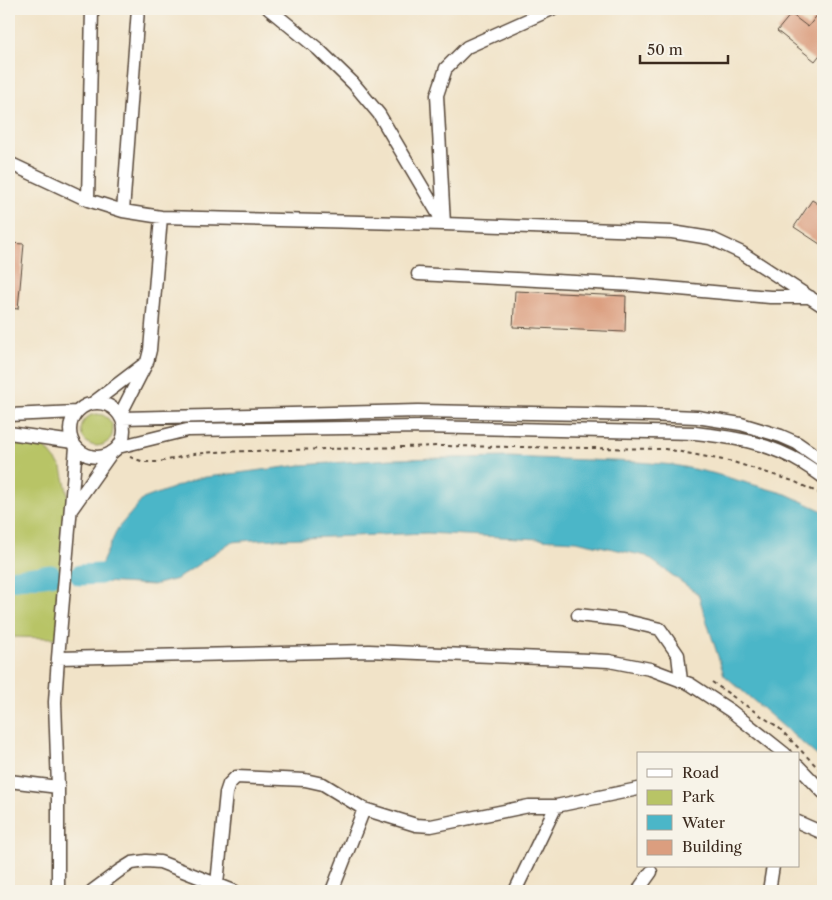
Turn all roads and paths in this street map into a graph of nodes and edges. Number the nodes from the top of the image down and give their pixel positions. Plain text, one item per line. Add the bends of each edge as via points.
1 (92, 9) edge
2 (138, 9) edge
3 (269, 9) edge
4 (552, 9) edge
5 (9, 163) edge
6 (88, 200) junction
7 (122, 211) junction
8 (161, 217) junction
9 (444, 224) junction
10 (418, 274) dead end
11 (810, 297) junction
12 (823, 306) edge
13 (147, 362) junction
14 (93, 403) junction
15 (77, 412) junction
16 (9, 415) edge
17 (121, 417) junction
18 (9, 433) edge
19 (74, 444) junction
20 (115, 449) junction
21 (823, 461) edge
22 (823, 477) edge
23 (823, 496) edge
24 (71, 510) junction
25 (578, 615) dead end
26 (58, 658) junction
27 (681, 681) junction
28 (712, 682) dead end
29 (782, 752) edge
30 (800, 768) edge
31 (823, 773) edge
32 (9, 781) edge
33 (58, 787) junction
34 (637, 789) edge
35 (823, 792) edge
36 (556, 806) junction
37 (364, 809) junction
38 (800, 823) edge
39 (823, 833) edge
40 (773, 868) edge
41 (651, 872) dead end
42 (217, 884) junction
43 (58, 891) edge
44 (92, 891) edge
45 (234, 891) edge
46 (332, 891) edge
47 (515, 891) edge
48 (639, 891) edge
49 (770, 891) edge

1 - 6 street
2 - 7 street
3 - 9 street via 318,49 379,114
4 - 9 street via 467,47 446,68 437,95
5 - 6 street
6 - 7 street
7 - 8 street
8 - 9 street
8 - 13 street
9 - 11 street via 672,232 710,238 742,253
10 - 11 street
11 - 12 street
13 - 14 street
13 - 17 street
14 - 15 street
14 - 17 street via 108,405
15 - 16 street
15 - 19 street via 70,424
17 - 20 street via 124,433
17 - 21 street via 418,411 697,417 742,424 781,436
18 - 19 street
19 - 20 street via 89,456 97,457
19 - 24 street
20 - 22 street via 187,430 422,427 695,433 765,445
20 - 23 path via 144,462 159,462 214,452 440,446 665,449 733,462 793,481
20 - 24 street
24 - 26 street
25 - 27 street via 660,629 678,655
26 - 27 street via 369,652 488,656 609,662 650,669
26 - 33 street via 55,702
27 - 29 street via 731,711
28 - 31 path via 778,727
30 - 35 street
32 - 33 street
33 - 43 street
34 - 36 street
36 - 37 street via 529,806 431,826 416,825
36 - 47 street
37 - 42 street via 323,784 305,780 236,777 226,793
37 - 46 street
38 - 39 street
40 - 49 street
41 - 48 street
42 - 44 street via 160,862 146,861 132,863 119,870
42 - 45 street

